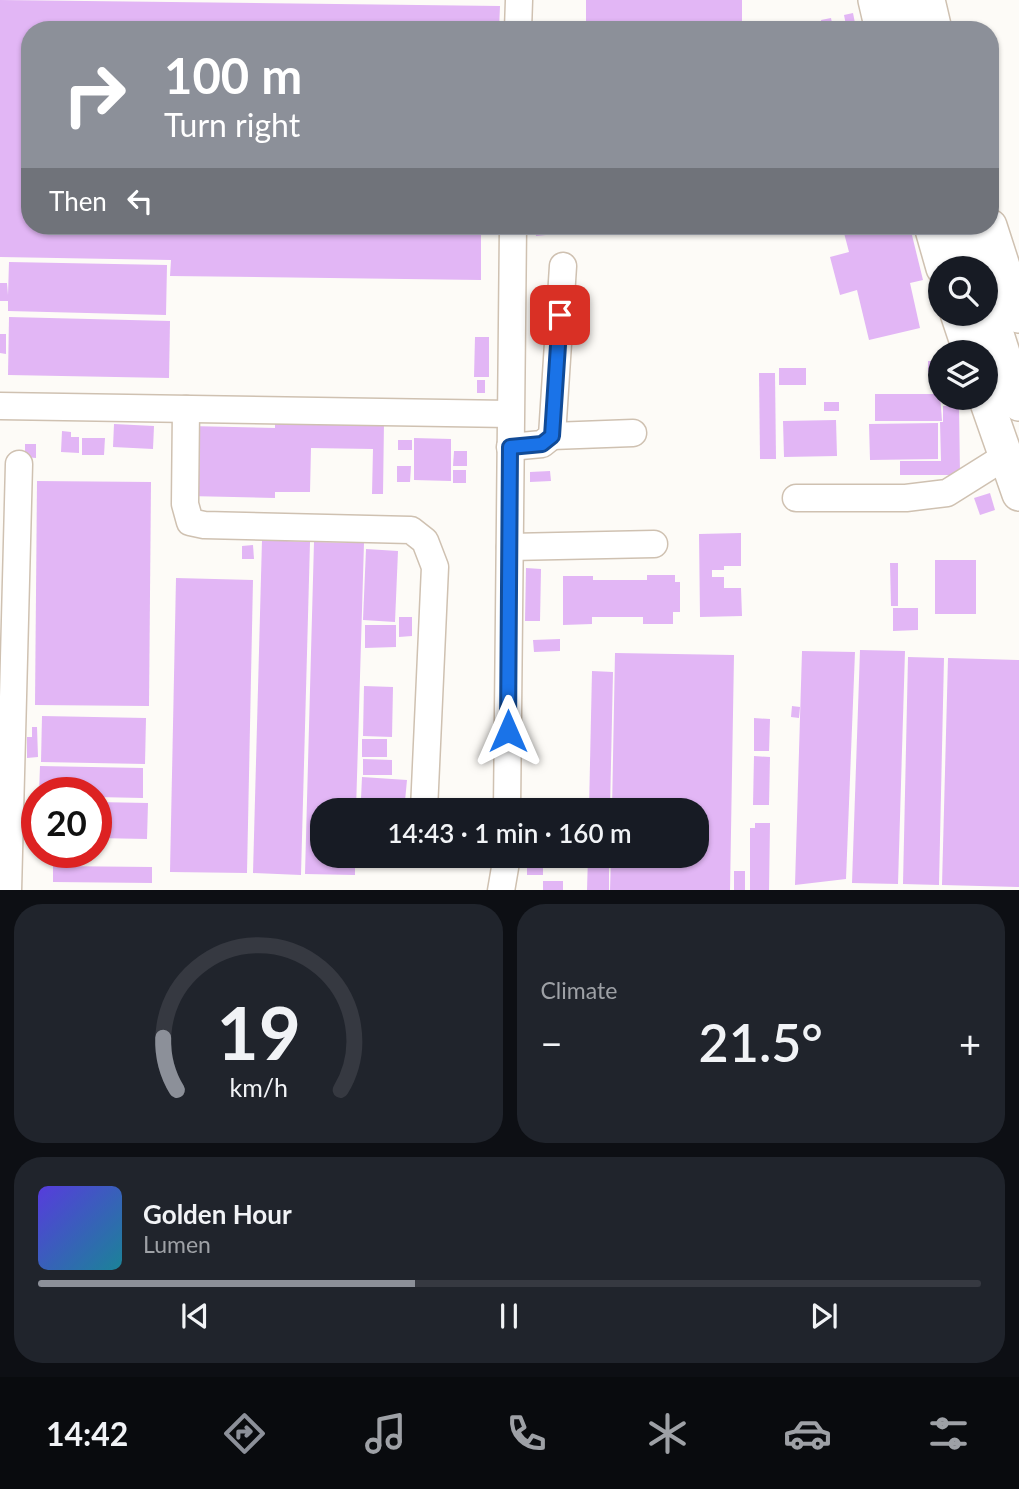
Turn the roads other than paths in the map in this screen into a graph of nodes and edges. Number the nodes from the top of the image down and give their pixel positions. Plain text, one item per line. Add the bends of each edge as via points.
1 (519, 0) edge
2 (875, 0) edge
3 (904, 0) edge
4 (928, 0) edge
5 (518, 21) edge
6 (880, 21) edge
7 (909, 21) edge
8 (933, 21) edge
9 (513, 235) edge
10 (934, 235) edge
11 (965, 235) edge
12 (993, 235) edge
13 (940, 256) edge
14 (972, 256) edge
15 (563, 267) dead end
16 (1019, 316) edge
17 (986, 326) edge
18 (1019, 404) edge
19 (0, 406) edge
20 (186, 409) junction
21 (990, 410) edge
22 (510, 414) junction
23 (634, 433) dead end
24 (552, 436) junction
25 (510, 447) junction
26 (1006, 456) junction
27 (19, 464) dead end
28 (1019, 494) edge
29 (796, 498) dead end
30 (654, 544) dead end
31 (510, 547) junction
32 (425, 798) edge
33 (507, 798) edge
34 (505, 868) edge
35 (8, 890) edge
36 (501, 890) edge

1 - 5 lane
2 - 6 main road
3 - 7 main road
4 - 8 main road
9 - 22 lane
10 - 13 main road
11 - 14 main road
12 - 16 main road
15 - 24 lane
17 - 18 main road
19 - 20 lane
20 - 22 lane
20 - 32 lane via 185,504 190,522 411,530 425,541 435,567
21 - 26 main road
22 - 25 lane
23 - 24 lane
24 - 25 lane via 542,444
25 - 31 lane
26 - 28 main road
26 - 29 lane via 947,493 884,499
27 - 35 lane
30 - 31 lane
31 - 33 lane
34 - 36 lane

